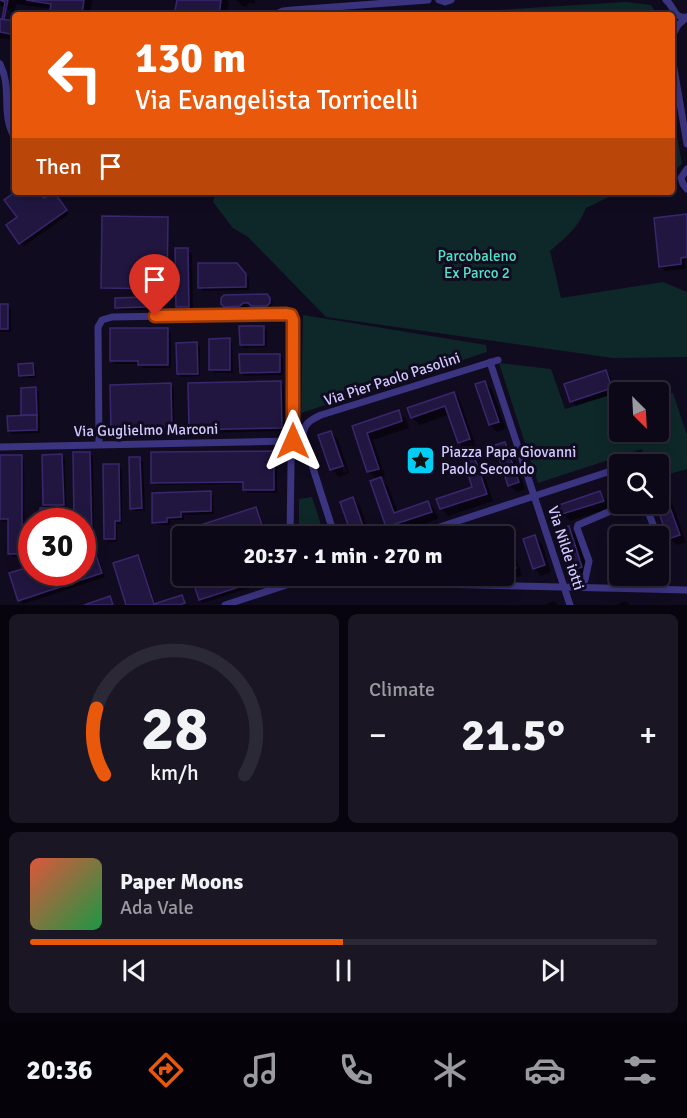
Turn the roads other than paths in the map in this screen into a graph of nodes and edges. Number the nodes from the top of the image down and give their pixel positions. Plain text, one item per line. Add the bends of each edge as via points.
1 (421, 0) edge
2 (428, 0) edge
3 (439, 0) edge
4 (451, 0) edge
5 (666, 0) edge
6 (672, 8) edge
7 (281, 12) edge
8 (687, 17) edge
9 (675, 31) edge
10 (0, 64) edge
11 (675, 74) edge
12 (12, 135) edge
13 (687, 144) edge
14 (687, 169) edge
15 (687, 189) edge
16 (494, 361) joint
17 (293, 441) junction
18 (99, 444) junction
19 (0, 447) edge
20 (609, 472) edge
21 (534, 496) junction
22 (609, 512) edge
23 (291, 526) edge
24 (331, 526) edge
25 (443, 526) edge
26 (585, 580) dead end
27 (287, 586) edge
28 (514, 586) edge
29 (564, 587) junction
30 (687, 590) edge
31 (225, 605) edge
32 (570, 605) edge

1 - 2 street
1 - 7 street
3 - 4 street
5 - 6 street
6 - 8 street via 679,17
8 - 9 street
10 - 12 street via 4,78 2,114
11 - 13 street
14 - 15 street via 681,178
16 - 21 street, Via Nilde iotti
16 - 24 street, Via Pier Paolo Pasolini via 321,415 307,423 303,437
17 - 18 street, Via Guglielmo Marconi
17 - 18 street via 293,320 286,314 102,320 98,327
17 - 23 street
18 - 19 street, Via Guglielmo Marconi
20 - 21 street
21 - 25 street
21 - 29 street, Via Nilde iotti
22 - 26 street via 578,525 589,561
27 - 31 street
28 - 29 street
29 - 30 street
29 - 32 street, Via Nilde iotti

